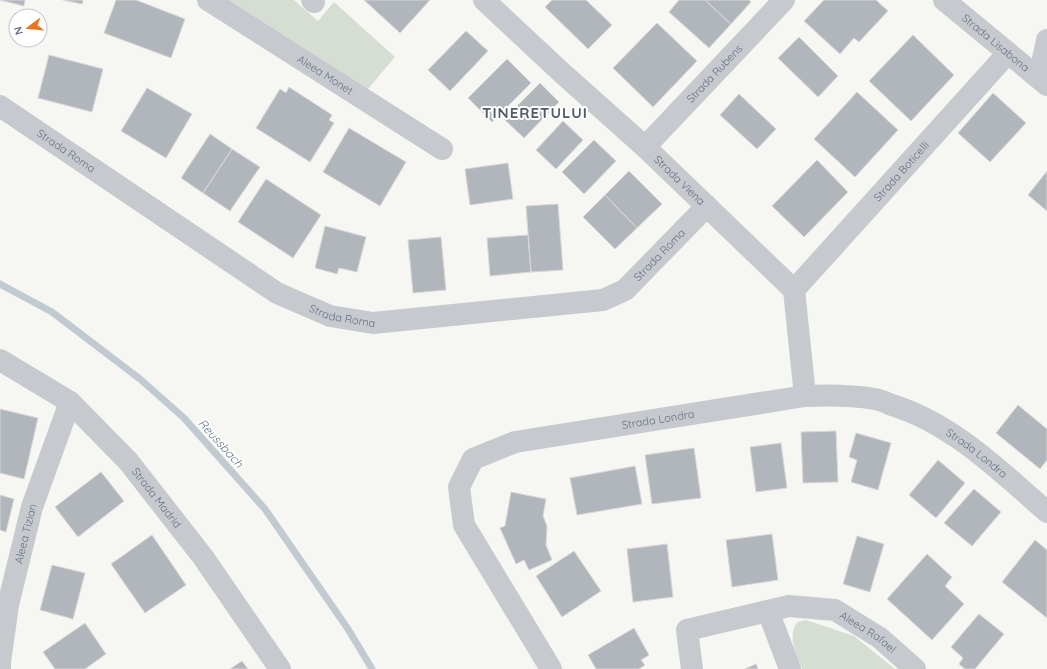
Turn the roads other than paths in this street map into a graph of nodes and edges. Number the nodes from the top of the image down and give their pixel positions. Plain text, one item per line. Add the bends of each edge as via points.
1 (208, 0) edge
2 (784, 0) edge
3 (944, 0) edge
4 (498, 4) edge
5 (1047, 40) edge
6 (1008, 53) junction
7 (1043, 81) edge
8 (0, 106) edge
9 (645, 147) junction
10 (442, 150) dead end
11 (707, 206) junction
12 (794, 290) junction
13 (0, 360) edge
14 (805, 396) junction
15 (70, 402) junction
16 (1047, 512) edge
17 (768, 611) junction
18 (0, 662) edge
19 (0, 669) edge
20 (6, 669) edge
21 (280, 669) edge
22 (551, 669) edge
23 (692, 669) edge
24 (790, 669) edge
25 (915, 669) edge

1 - 10 street, Aleea Monet
2 - 9 street, Strada Rubens
3 - 6 street, Strada Lisabona
4 - 9 street, Strada Viena via 560,72
5 - 7 street
6 - 7 street, Strada Lisabona
6 - 12 street, Strada Boticelli
8 - 11 street, Strada Roma via 277,293 330,316 373,324 603,300 625,290
9 - 11 street, Strada Viena
11 - 12 street, Strada Viena
12 - 14 street
13 - 15 street, Strada Madrid
14 - 16 street, Strada Londra via 842,395 876,399 907,409 936,424 979,453
14 - 22 street, Strada Londra via 515,442 473,459 459,487 464,525
15 - 18 street, Aleea Tizian via 32,507 8,605
15 - 21 street, Strada Madrid via 128,462 202,557
17 - 23 street, Aleea Rafael via 687,630
17 - 24 street
17 - 25 street, Aleea Rafael via 789,606 835,610 880,638
18 - 19 street, Aleea Tizian
18 - 20 street

